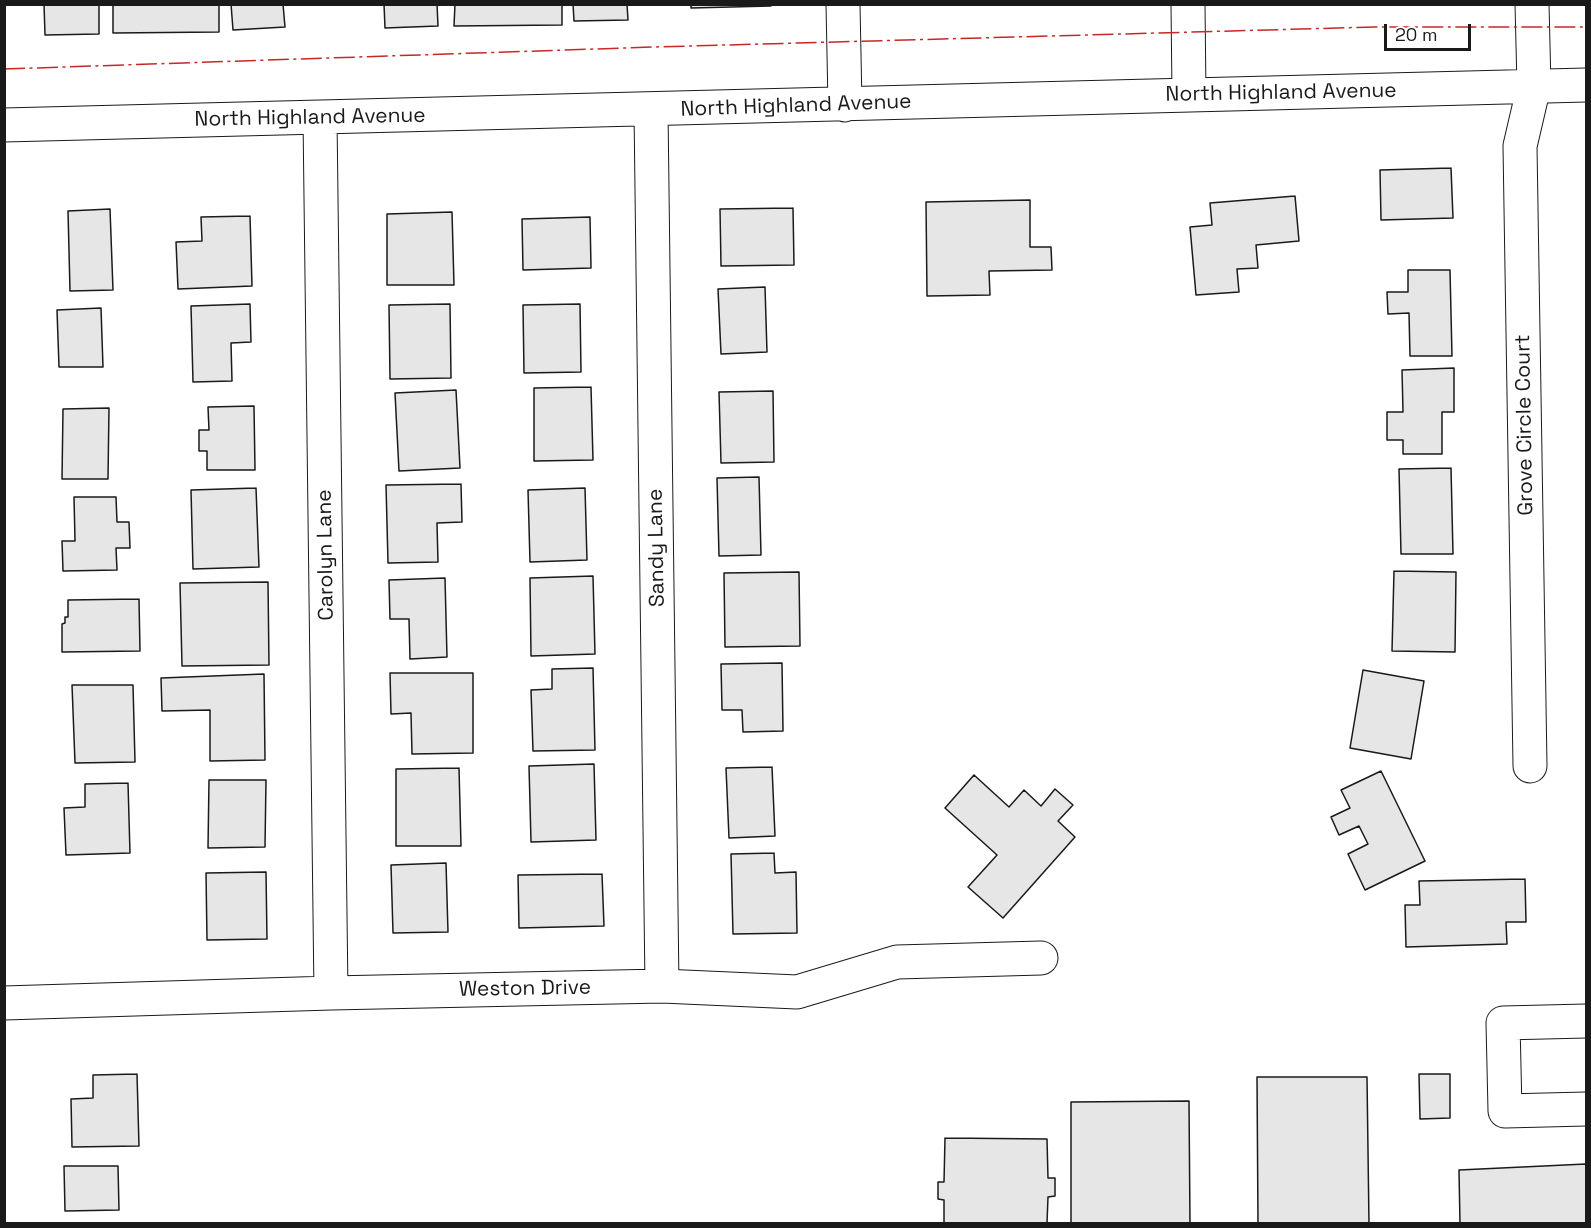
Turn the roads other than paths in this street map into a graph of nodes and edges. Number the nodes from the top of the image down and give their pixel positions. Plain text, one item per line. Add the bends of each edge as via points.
1 (843, 4) edge
2 (1188, 4) edge
3 (1532, 4) edge
4 (1587, 85) edge
5 (1534, 86) junction
6 (1189, 95) junction
7 (845, 105) junction
8 (651, 110) junction
9 (320, 118) junction
10 (4, 125) edge
11 (1530, 766) dead end
12 (1041, 958) dead end
13 (662, 986) junction
14 (331, 993) junction
15 (4, 1003) edge
16 (1587, 1021) edge
17 (1587, 1109) edge

1 - 7 street
2 - 6 street
3 - 5 street, Grove Circle Court
4 - 5 street, North Highland Avenue
5 - 6 street, North Highland Avenue
5 - 11 street, Grove Circle Court via 1520,146
6 - 7 street, North Highland Avenue
7 - 8 street, North Highland Avenue
8 - 9 street, North Highland Avenue
8 - 13 street, Sandy Lane
9 - 10 street, North Highland Avenue
9 - 14 street, Carolyn Lane
12 - 13 street, Weston Drive via 897,962 797,992
13 - 14 street, Weston Drive
14 - 15 street, Weston Drive
16 - 17 street via 1503,1023 1505,1111

